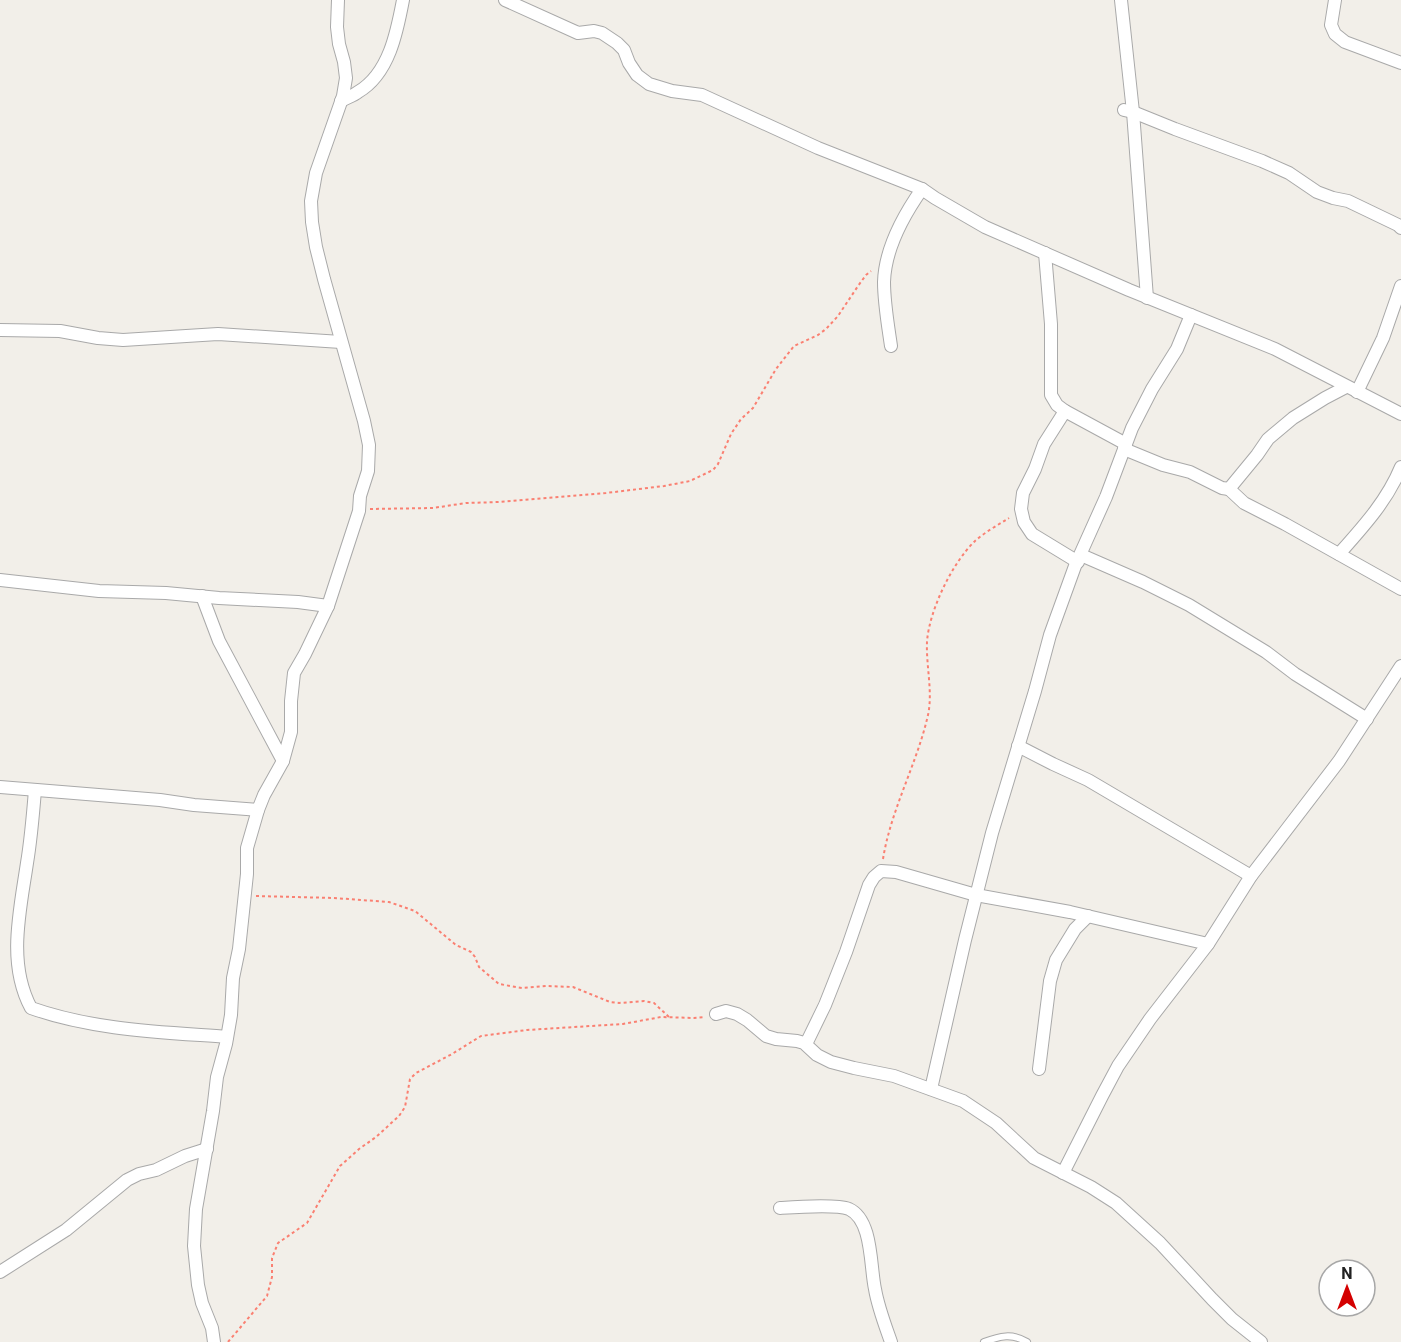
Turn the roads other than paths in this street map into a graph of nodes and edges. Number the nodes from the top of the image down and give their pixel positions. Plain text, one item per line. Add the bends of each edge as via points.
1 (338, 0) edge
2 (403, 0) edge
3 (505, 0) edge
4 (1121, 0) edge
5 (1335, 0) edge
6 (1401, 63) edge
7 (341, 101) junction
8 (1129, 112) junction
9 (922, 189) junction
10 (1401, 228) edge
11 (1045, 253) junction
12 (1401, 286) edge
13 (1147, 298) junction
14 (1191, 315) junction
15 (0, 330) edge
16 (341, 342) junction
17 (891, 346) dead end
18 (1352, 390) junction
19 (1065, 411) junction
20 (1401, 414) edge
21 (1125, 446) junction
22 (1401, 467) edge
23 (1228, 489) junction
24 (1340, 554) junction
25 (1079, 558) junction
26 (0, 580) edge
27 (1401, 589) edge
28 (202, 596) junction
29 (328, 606) junction
30 (1401, 666) edge
31 (1367, 718) junction
32 (1018, 746) junction
33 (283, 761) junction
34 (0, 788) edge
35 (35, 790) junction
36 (258, 810) junction
37 (1251, 876) junction
38 (976, 895) junction
39 (1088, 916) junction
40 (1208, 944) junction
41 (716, 1014) road end
42 (227, 1037) junction
43 (806, 1044) junction
44 (1039, 1069) dead end
45 (931, 1089) junction
46 (207, 1149) junction
47 (1063, 1173) junction
48 (780, 1208) dead end
49 (0, 1272) edge
50 (892, 1341) edge
51 (214, 1342) edge
52 (984, 1342) edge
53 (1027, 1342) edge
54 (1261, 1342) edge

1 - 7 street via 337,27 346,78
2 - 7 street via 393,45 377,75 360,92
3 - 9 street via 578,33 602,33 624,50 637,75 649,84 702,95 818,148
4 - 8 street
5 - 6 street via 1331,26 1335,34 1345,42
7 - 16 street via 316,173 311,201 316,247
8 - 10 street via 1262,161 1317,192 1348,201
8 - 13 street
9 - 11 street via 985,227
9 - 17 street via 904,218 886,264 884,283
11 - 13 street
11 - 19 street via 1051,395
12 - 18 street via 1383,338
13 - 14 street
14 - 18 street via 1275,349
14 - 21 street
15 - 16 street via 60,331 123,340 218,334
16 - 29 street via 364,421 369,445 368,471
18 - 20 street
18 - 23 street via 1325,398 1293,418 1268,439
19 - 21 street
19 - 25 street via 1044,444 1023,493 1021,509 1032,534
21 - 23 street
21 - 25 street
22 - 24 street via 1386,497
23 - 24 street via 1244,503
24 - 27 street
25 - 31 street via 1190,604
25 - 32 street via 1050,635
26 - 28 street via 99,591
28 - 29 street
28 - 33 street via 219,641
29 - 33 street via 294,673 291,732
30 - 31 street
31 - 37 street
32 - 37 street via 1088,780
32 - 38 street
33 - 36 street
34 - 35 street
35 - 36 street
35 - 42 street via 17,936 19,974 31,1008 102,1026
36 - 42 street via 248,848
37 - 40 street
38 - 39 street
38 - 43 street via 896,872 881,871 874,877
38 - 45 street
39 - 40 street
39 - 44 street via 1056,960
40 - 47 street via 1118,1066
41 - 43 street via 737,1014 766,1036
42 - 46 street
43 - 45 street via 831,1062
45 - 47 street via 963,1101 996,1123 1034,1158
46 - 49 street via 127,1180 66,1230
46 - 51 street via 194,1246 198,1285
47 - 54 street via 1116,1203 1232,1319
48 - 50 street via 822,1206 848,1209 859,1216 867,1232 875,1290
52 - 53 lane via 1003,1335

